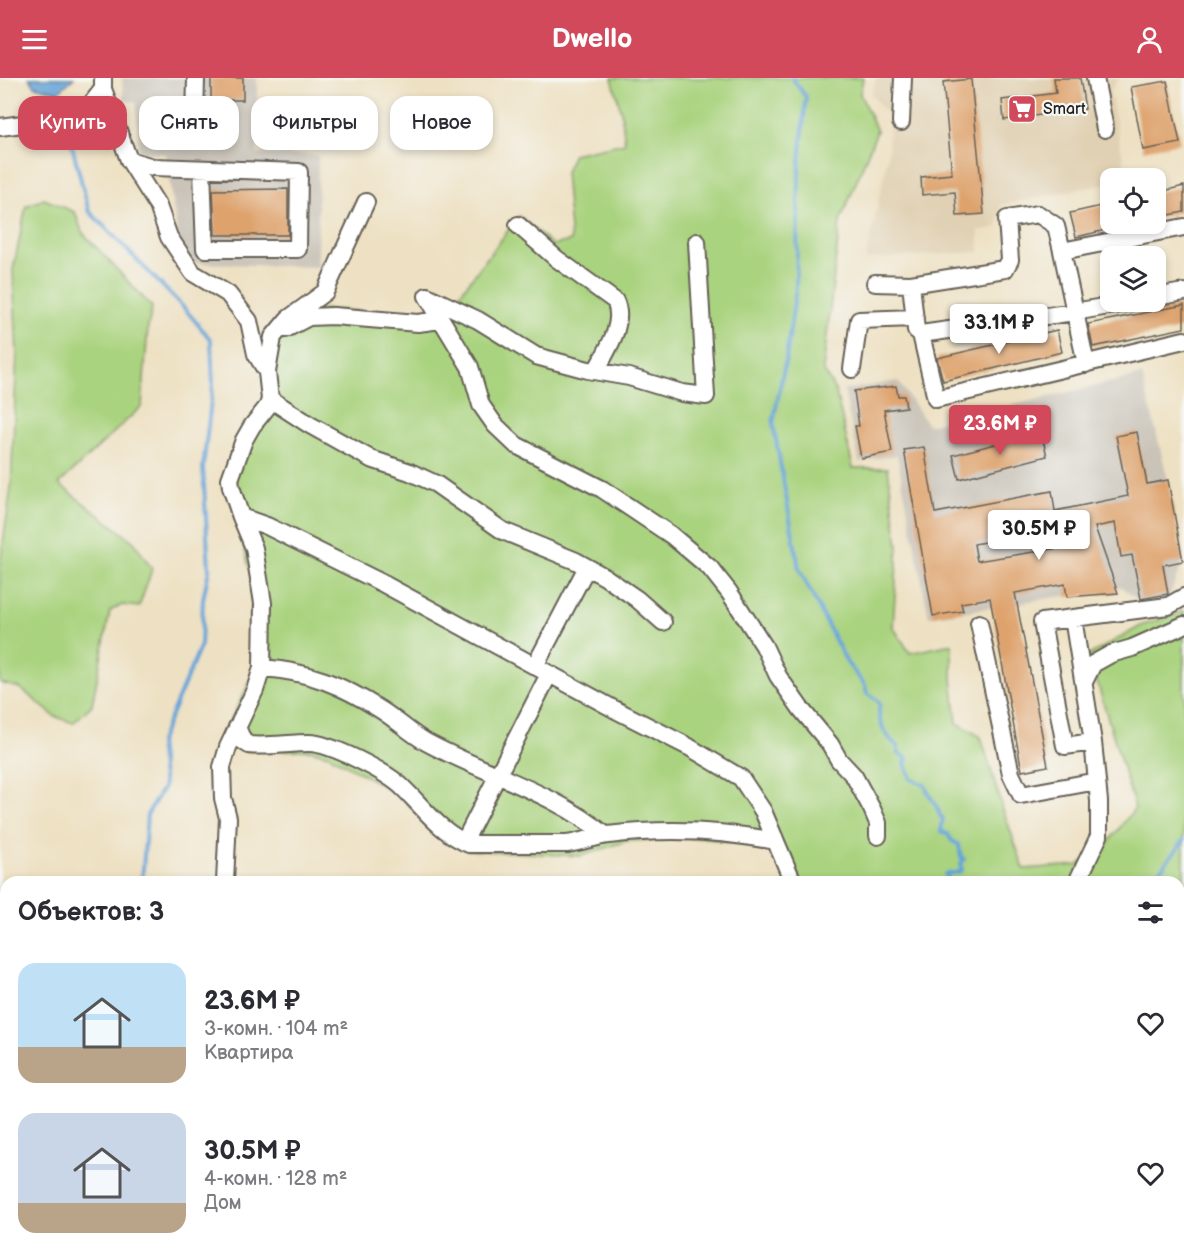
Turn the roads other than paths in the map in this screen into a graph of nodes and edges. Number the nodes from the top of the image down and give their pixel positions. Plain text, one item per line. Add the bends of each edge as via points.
1 (196, 78) edge
2 (903, 78) edge
3 (1095, 78) edge
4 (103, 83) edge
5 (196, 96) edge
6 (901, 122) dead end
7 (0, 127) edge
8 (1105, 129) dead end
9 (129, 160) junction
10 (202, 169) junction
11 (366, 202) dead end
12 (518, 225) dead end
13 (1184, 227) edge
14 (697, 242) dead end
15 (1062, 251) junction
16 (875, 283) dead end
17 (911, 284) junction
18 (1184, 292) edge
19 (1166, 295) edge
20 (1100, 308) edge
21 (1074, 312) junction
22 (441, 320) junction
23 (918, 326) junction
24 (273, 337) junction
25 (1184, 340) edge
26 (1086, 364) junction
27 (852, 369) dead end
28 (596, 371) junction
29 (267, 372) junction
30 (270, 399) junction
31 (241, 517) junction
32 (587, 567) junction
33 (1184, 597) edge
34 (1073, 618) junction
35 (663, 622) dead end
36 (979, 623) dead end
37 (1184, 625) edge
38 (262, 668) junction
39 (542, 670) junction
40 (1084, 682) junction
41 (237, 727) junction
42 (1093, 742) junction
43 (497, 775) junction
44 (1097, 781) junction
45 (605, 835) junction
46 (878, 836) dead end
47 (775, 841) junction
48 (464, 842) junction
49 (225, 876) edge
50 (790, 876) edge
51 (1080, 876) edge

1 - 5 street
2 - 6 street
3 - 8 street
4 - 7 street via 89,107 75,117
4 - 9 street
9 - 10 street via 153,167
9 - 29 street via 158,206 169,237 193,273 228,294 249,321 256,354
10 - 10 street via 299,172 298,249 205,249
11 - 24 street via 325,292 288,319
12 - 28 street via 615,301 617,328
13 - 15 street
14 - 28 street via 706,396
15 - 17 street via 1056,226 1038,214 1007,219 1010,260 1005,269
15 - 21 street
16 - 17 street
17 - 23 street
18 - 19 street
20 - 21 street
21 - 23 street
21 - 26 street
22 - 24 street via 418,323 309,317
22 - 28 street via 427,296 478,320 536,356
22 - 46 street via 470,367 481,405 495,425 516,444 602,489 671,535 710,568 764,646 783,684 854,776 878,823
23 - 26 street via 936,399
23 - 27 street via 859,320
24 - 29 street
25 - 26 street
29 - 30 street
30 - 31 street via 244,440 230,479
30 - 32 street via 370,459 436,484 503,531
31 - 38 street via 254,548 264,603
31 - 39 street via 267,526 382,584
32 - 35 street via 637,599
32 - 39 street
33 - 34 street via 1168,606
34 - 40 street
34 - 42 street via 1042,622 1065,746
36 - 44 street via 1011,774 1021,795
37 - 40 street via 1093,664
38 - 41 street
38 - 43 street via 308,674 344,689 426,741
39 - 43 street
39 - 47 street via 741,778 763,811
40 - 42 street
41 - 48 street via 249,745 311,743 327,746 368,766 397,782 442,829
41 - 49 street via 222,766 228,818
42 - 44 street
43 - 45 street via 589,822
43 - 48 street
44 - 51 street via 1099,836
45 - 47 street via 704,831
45 - 48 street via 567,844
47 - 50 street

